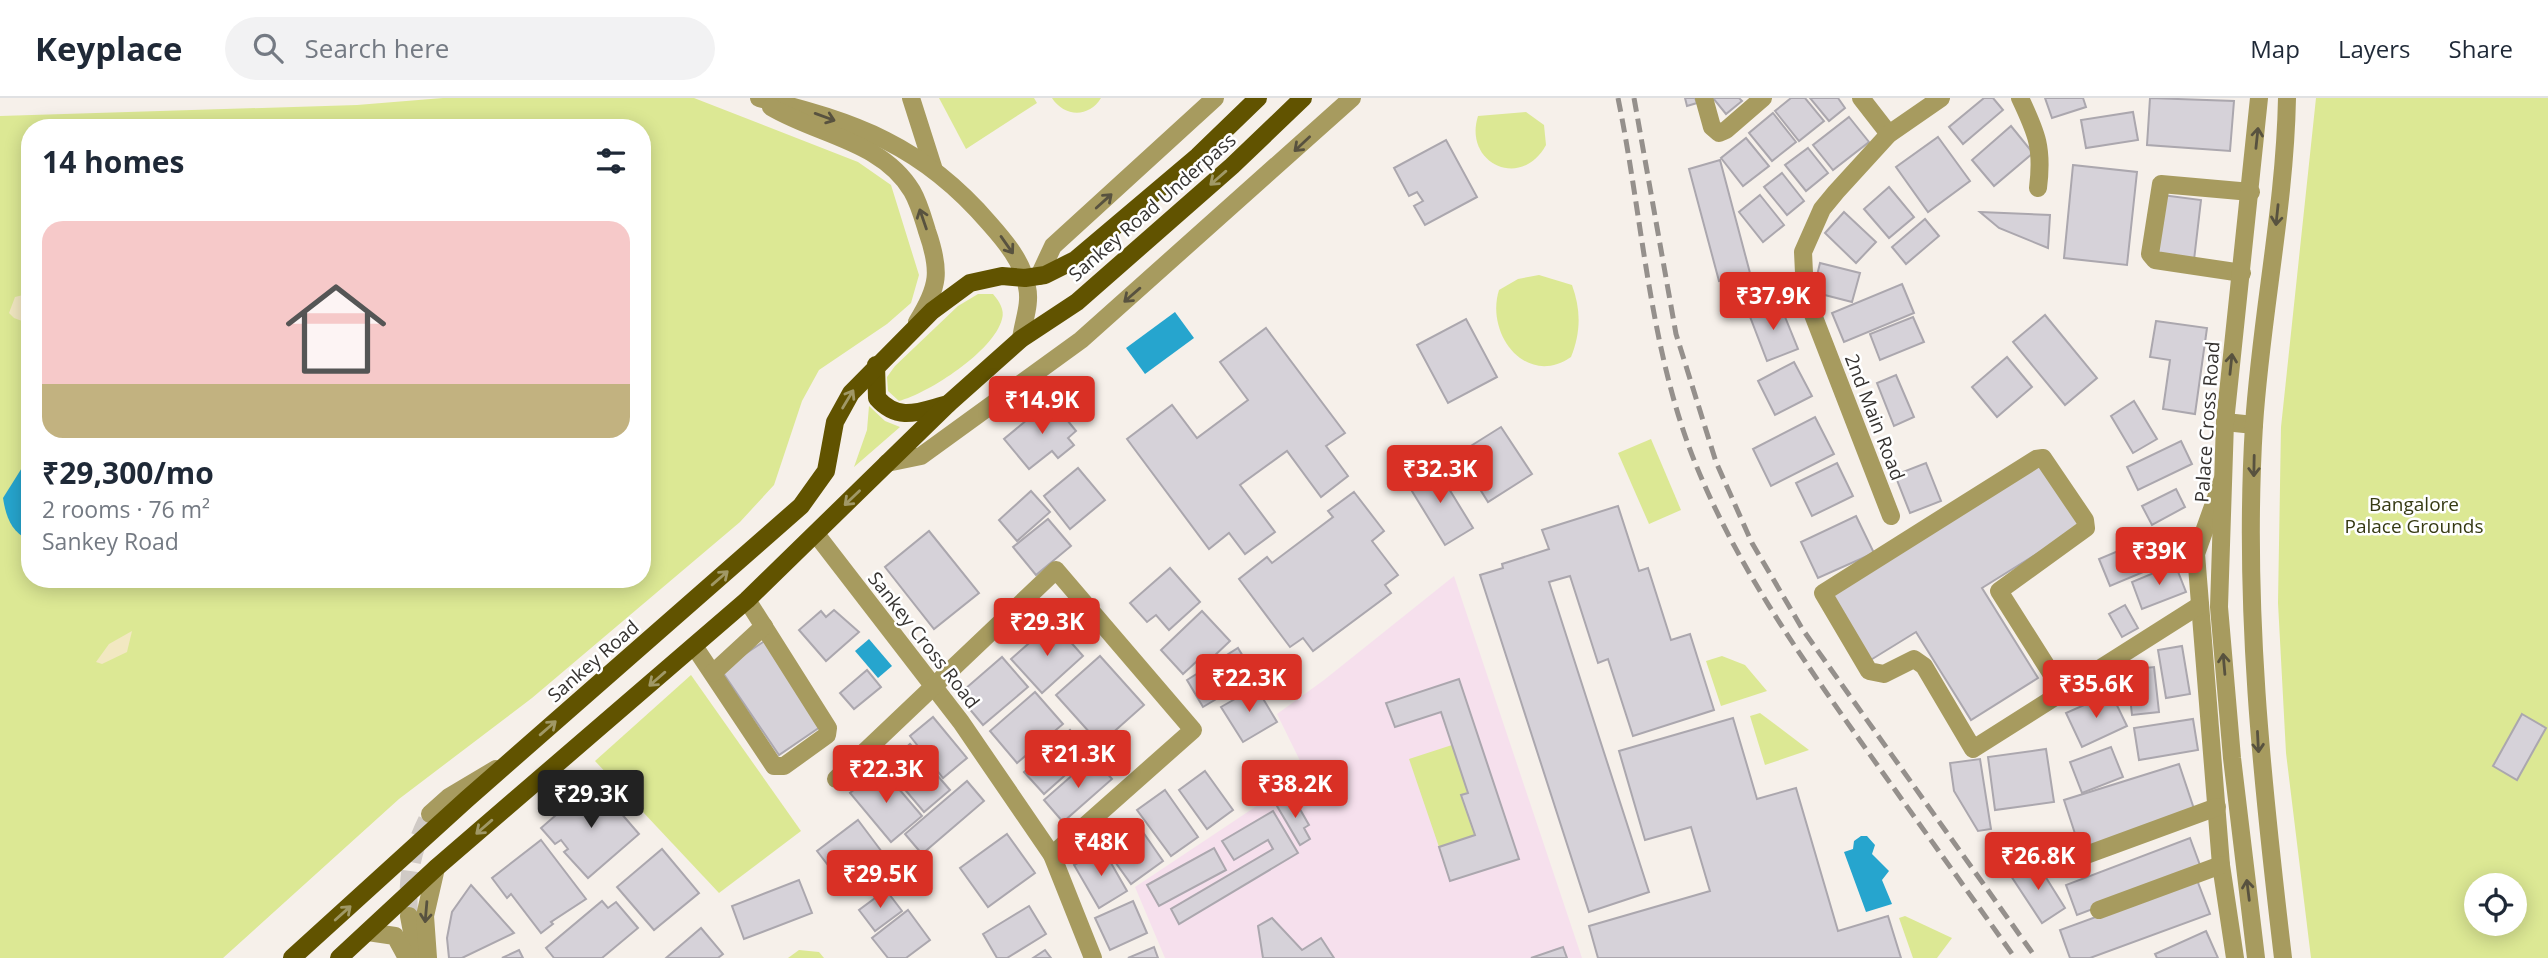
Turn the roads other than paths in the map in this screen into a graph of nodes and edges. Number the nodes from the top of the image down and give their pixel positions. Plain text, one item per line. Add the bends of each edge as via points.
1 (758, 98) edge
2 (911, 98) edge
3 (1215, 98) edge
4 (1258, 98) edge
5 (1303, 98) edge
6 (1352, 98) edge
7 (1704, 98) edge
8 (1763, 98) edge
9 (1861, 98) edge
10 (1941, 98) edge
11 (2020, 98) edge
12 (2259, 98) edge
13 (2287, 98) edge
14 (1889, 134) junction
15 (934, 170) junction
16 (2038, 188) dead end
17 (2251, 192) junction
18 (2242, 273) junction
19 (1032, 277) junction
20 (913, 328) junction
21 (1021, 340) junction
22 (876, 365) junction
23 (948, 404) junction
24 (2225, 422) junction
25 (2254, 425) junction
26 (887, 463) junction
27 (2223, 478) junction
28 (1891, 516) dead end
29 (816, 534) junction
30 (747, 600) junction
31 (2200, 605) junction
32 (764, 626) junction
33 (694, 646) junction
34 (713, 673) junction
35 (934, 686) junction
36 (2063, 691) junction
37 (508, 764) junction
38 (836, 779) dead end
39 (2217, 807) junction
40 (430, 814) tunnel mouth
41 (1052, 855) junction
42 (2067, 862) dead end
43 (2221, 865) junction
44 (436, 868) junction
45 (2099, 910) dead end
46 (410, 916) tunnel mouth
47 (368, 932) junction
48 (292, 958) edge
49 (339, 958) edge
50 (407, 958) edge
51 (417, 958) edge
52 (428, 958) edge
53 (1093, 958) edge
54 (2235, 958) edge
55 (2256, 958) edge
56 (2283, 958) edge

1 -> 15 street via 887,140
20 -> 1 street via 936,286 937,262 914,193 898,171 864,148 794,120
2 - 15 street
19 -> 3 street via 1053,246
4 - 19 main road, Sankey Road Underpass via 1198,156 1075,260
5 -> 21 main road, Sankey Road Underpass via 1077,302
6 -> 26 street via 1081,340 921,456
7 - 8 street via 1718,133
9 - 14 street
10 - 14 street, 2nd Main Road
11 - 16 street via 2042,156
17 -> 12 street, Palace Cross Road
13 -> 25 street
14 - 28 street, 2nd Main Road via 1822,209 1808,235 1802,272 1805,294
15 -> 19 street via 965,195
17 - 18 street, Palace Cross Road
17 - 18 street via 2161,184 2150,254 2155,260
24 -> 18 street, Palace Cross Road
19 - 20 main road, Sankey Road via 1002,276 970,283
19 - 21 street
20 - 22 main road, Sankey Road
21 - 23 main road
22 - 23 main road via 877,398 888,411 906,414
37 -> 22 main road, Sankey Road via 801,506 826,471 835,422 850,393
23 - 26 main road
24 - 25 street
24 - 27 street, Palace Cross Road
25 -> 56 street via 2251,604 2258,742
26 -> 29 main road
27 - 31 street via 2196,554
55 -> 27 street, Palace Cross Road via 2219,607
29 - 30 main road
29 - 35 street, Sankey Cross Road
30 - 32 street
30 - 33 main road
31 - 36 street
31 - 39 street
32 - 34 street
32 - 34 street via 828,728 827,735 777,768
33 - 34 street
33 -> 44 main road
35 - 38 street
35 - 41 street, Sankey Cross Road
35 - 41 street via 1056,570 1193,730
36 - 36 street via 1973,748 1924,666 1914,659 1884,674 1870,671 1823,593 2043,458 2086,528 1999,591
37 - 40 street via 473,781
48 -> 37 main road, Sankey Road
39 - 42 street
39 - 43 street
41 - 53 street, Sankey Cross Road
43 - 45 street
43 - 54 street
44 - 47 main road
44 -> 52 street via 425,916
46 - 51 street
47 - 49 main road
47 - 50 street via 394,936

